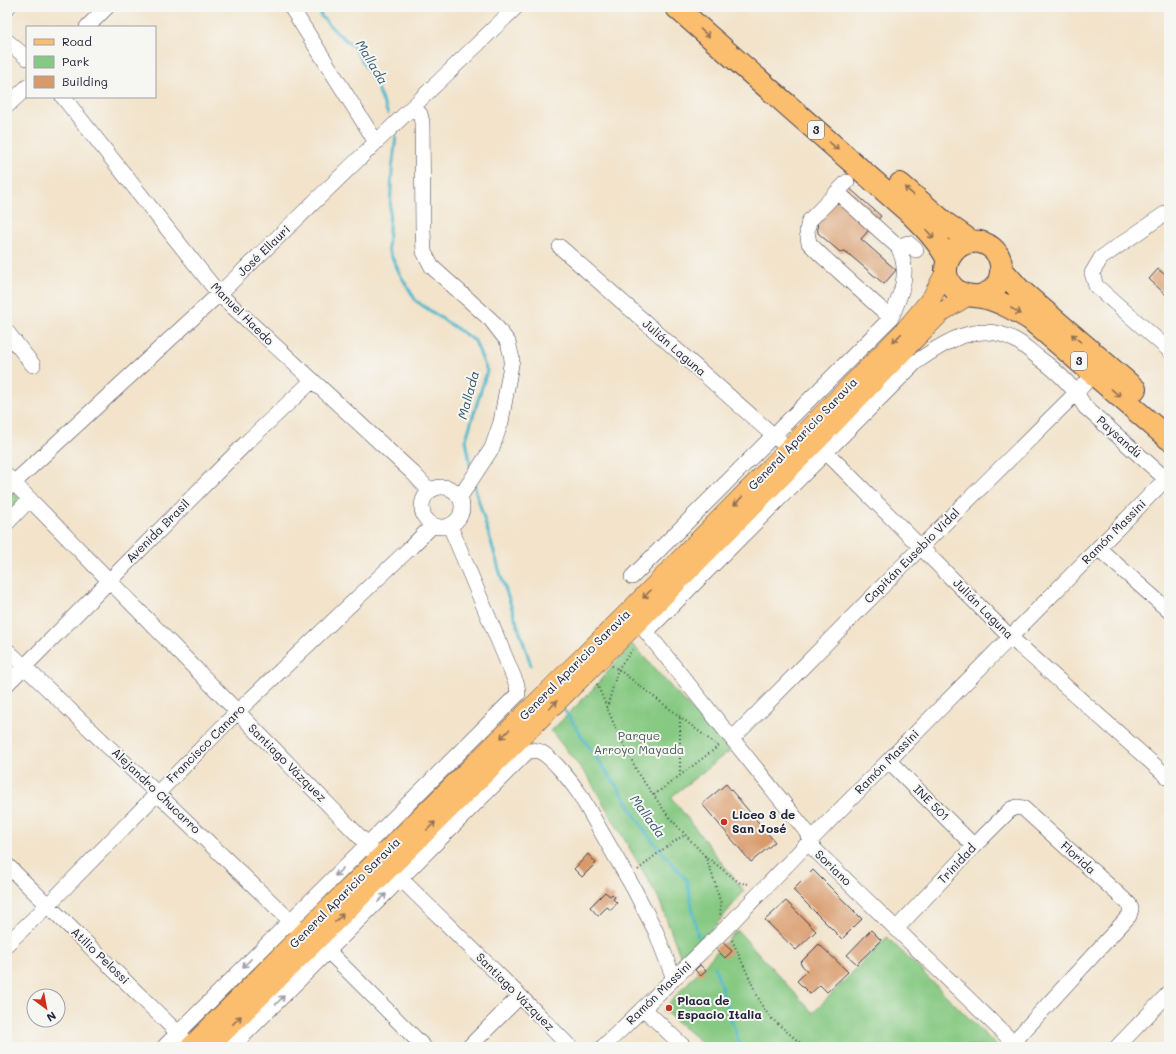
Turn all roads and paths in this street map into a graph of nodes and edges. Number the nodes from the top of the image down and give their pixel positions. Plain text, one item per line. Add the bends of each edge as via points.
1 (107, 7) edge
2 (292, 7) edge
3 (516, 7) edge
4 (676, 7) edge
5 (699, 7) edge
6 (88, 26) edge
7 (7, 41) edge
8 (26, 57) edge
9 (26, 88) edge
10 (64, 98) edge
11 (7, 106) edge
12 (413, 107) junction
13 (376, 142) junction
14 (1169, 213) edge
15 (972, 242) junction
16 (560, 247) dead end
17 (898, 247) junction
18 (916, 250) dead end
19 (947, 266) junction
20 (1002, 270) junction
21 (220, 294) junction
22 (974, 296) junction
23 (891, 318) junction
24 (7, 332) edge
25 (1169, 350) edge
26 (33, 364) dead end
27 (1093, 374) junction
28 (312, 381) junction
29 (1077, 392) junction
30 (1169, 419) edge
31 (774, 436) junction
32 (1169, 439) edge
33 (816, 442) junction
34 (789, 449) junction
35 (413, 473) junction
36 (1168, 477) edge
37 (9, 483) edge
38 (430, 491) junction
39 (460, 491) junction
40 (30, 500) junction
41 (422, 506) junction
42 (7, 523) edge
43 (433, 525) junction
44 (450, 526) junction
45 (921, 547) junction
46 (410, 548) junction
47 (1098, 548) junction
48 (632, 577) dead end
49 (109, 581) junction
50 (1169, 611) edge
51 (638, 621) junction
52 (1010, 637) junction
53 (7, 650) edge
54 (607, 664) dead end
55 (25, 666) junction
56 (618, 669) junction
57 (597, 678) dead end
58 (7, 684) edge
59 (607, 709) junction
60 (237, 712) junction
61 (680, 717) junction
62 (732, 739) junction
63 (718, 746) junction
64 (889, 761) junction
65 (680, 774) junction
66 (1169, 778) edge
67 (158, 793) junction
68 (654, 795) junction
69 (1023, 808) joint
70 (685, 835) junction
71 (810, 841) junction
72 (367, 844) junction
73 (974, 846) junction
74 (704, 855) junction
75 (7, 864) edge
76 (390, 868) junction
77 (755, 879) dead end
78 (629, 880) junction
79 (48, 904) junction
80 (725, 929) junction
81 (896, 929) junction
82 (310, 936) junction
83 (7, 944) edge
84 (674, 979) junction
85 (1169, 993) edge
86 (520, 996) junction
87 (643, 1008) junction
88 (178, 1033) junction
89 (1014, 1045) edge
90 (164, 1047) edge
91 (196, 1047) edge
92 (232, 1047) edge
93 (424, 1047) edge
94 (469, 1047) edge
95 (570, 1047) edge
96 (603, 1047) edge
97 (684, 1047) edge
98 (805, 1047) edge
99 (1118, 1047) edge

1 - 6 street
2 - 13 street
3 - 12 street, José Ellauri
4 -> 19 highway, 3 via 911,214 939,244
15 -> 5 highway, 3 via 945,223
7 - 8 street
9 - 11 street
10 - 21 street, Manuel Haedo
12 - 13 street, José Ellauri
12 - 39 street via 420,114 422,122 424,252 432,267 491,320 508,342 512,359 501,422 492,448
13 - 21 street, José Ellauri
14 - 25 street via 1101,258 1092,273 1096,286
15 - 19 highway via 962,244 953,251
15 - 20 highway, 3 via 984,243 993,249 1000,258
16 - 31 street, Julián Laguna
17 - 18 street via 908,243
17 - 23 street via 902,254 905,274 901,295
17 - 23 street via 842,187 809,221 809,243
19 - 22 highway, 3 via 949,282 957,291
19 -> 33 main road, General Aparicio Saravia via 932,297
20 - 22 highway via 999,282 991,291
30 -> 20 highway, 3 via 1018,288
21 - 28 street, Manuel Haedo
21 - 37 street, José Ellauri
22 -> 27 highway, 3 via 1011,307 1030,319
22 - 33 main road, General Aparicio Saravia via 942,312
23 - 31 street, General Aparicio Saravia
24 - 26 street
27 - 29 street, Capitán Eusebio Vidal
27 -> 32 highway, 3
28 - 35 street, Manuel Haedo
28 - 49 street, Avenida Brasil via 247,442
29 - 33 street, General Aparicio Saravia via 1048,364 1015,340 987,331 970,333 949,341 916,362
29 - 36 street, Paysandú via 1085,407
29 - 45 street, Capitán Eusebio Vidal
31 - 34 street, Julián Laguna
31 - 48 street, General Aparicio Saravia
33 - 34 main road, General Aparicio Saravia
33 - 45 street, Julián Laguna
33 - 51 main road, General Aparicio Saravia
34 -> 51 main road, General Aparicio Saravia
35 - 38 street, Manuel Haedo
35 - 41 street via 419,486
36 - 47 street, Ramón Massini
37 - 40 street, Santiago Vázquez
38 - 39 street via 441,487
38 - 41 street
39 - 44 street via 462,514
40 - 42 street
40 - 49 street, Santiago Vázquez
41 - 43 street via 424,517
41 - 46 street
43 - 44 street
43 - 46 street, Francisco Canaro
44 - 72 street, General Aparicio Saravia via 517,685 518,694
45 - 52 street, Julián Laguna
45 - 62 street, Capitán Eusebio Vidal
46 - 60 street, Francisco Canaro
47 - 50 street
47 - 52 street, Ramón Massini
49 - 55 street, Avenida Brasil
49 - 60 street, Santiago Vázquez
51 - 56 path
51 - 62 street, Soriano
51 - 76 main road, General Aparicio Saravia
52 - 64 street, Ramón Massini
52 - 66 street, Julián Laguna
53 - 55 street, Alejandro Chucarro
54 - 56 path
55 - 58 street, Avenida Brasil
55 - 67 street, Alejandro Chucarro
56 - 59 path
56 - 61 path
57 - 59 path via 596,683
59 - 68 path via 639,774
60 - 67 street, Francisco Canaro
60 - 72 street, Santiago Vázquez
61 - 63 path
61 - 65 path
62 - 63 path
62 - 71 street, Soriano via 806,831
63 - 65 path
64 - 71 street, Ramón Massini
64 - 73 street, INE 501
65 - 68 path
67 - 79 street, Francisco Canaro
67 - 82 street, Alejandro Chucarro
68 - 70 path
69 - 73 street, Trinidad via 1011,809
69 - 89 street, Florida via 1129,904 1131,909 1129,916
70 - 74 path
70 - 78 path via 655,855
71 - 80 street, Ramón Massini
71 - 81 street, Soriano via 814,849
72 - 76 street, Santiago Vázquez
72 -> 82 street, General Aparicio Saravia
73 - 81 street, Trinidad
74 - 77 path via 740,883 749,885
74 - 80 path via 721,904 720,916
75 - 79 street, Atilio Pelossi
76 - 78 street, General Aparicio Saravia via 528,751 538,751 570,781
76 - 82 main road, General Aparicio Saravia
82 -> 76 street, General Aparicio Saravia
76 - 86 street, Santiago Vázquez
78 - 84 street via 656,932
79 - 83 street, Francisco Canaro
79 - 88 street, Atilio Pelossi
80 - 84 street, Ramón Massini
80 - 98 path via 763,1008
81 - 89 street, Soriano
82 -> 88 street, General Aparicio Saravia
82 - 91 main road, General Aparicio Saravia
92 -> 82 street, General Aparicio Saravia
82 - 93 street, Alejandro Chucarro
84 - 87 street, Ramón Massini
85 - 99 street
86 - 94 street
86 - 95 street, Santiago Vázquez
87 - 96 street, Ramón Massini
87 - 97 street
88 - 90 street, General Aparicio Saravia
88 - 91 street, Atilio Pelossi

